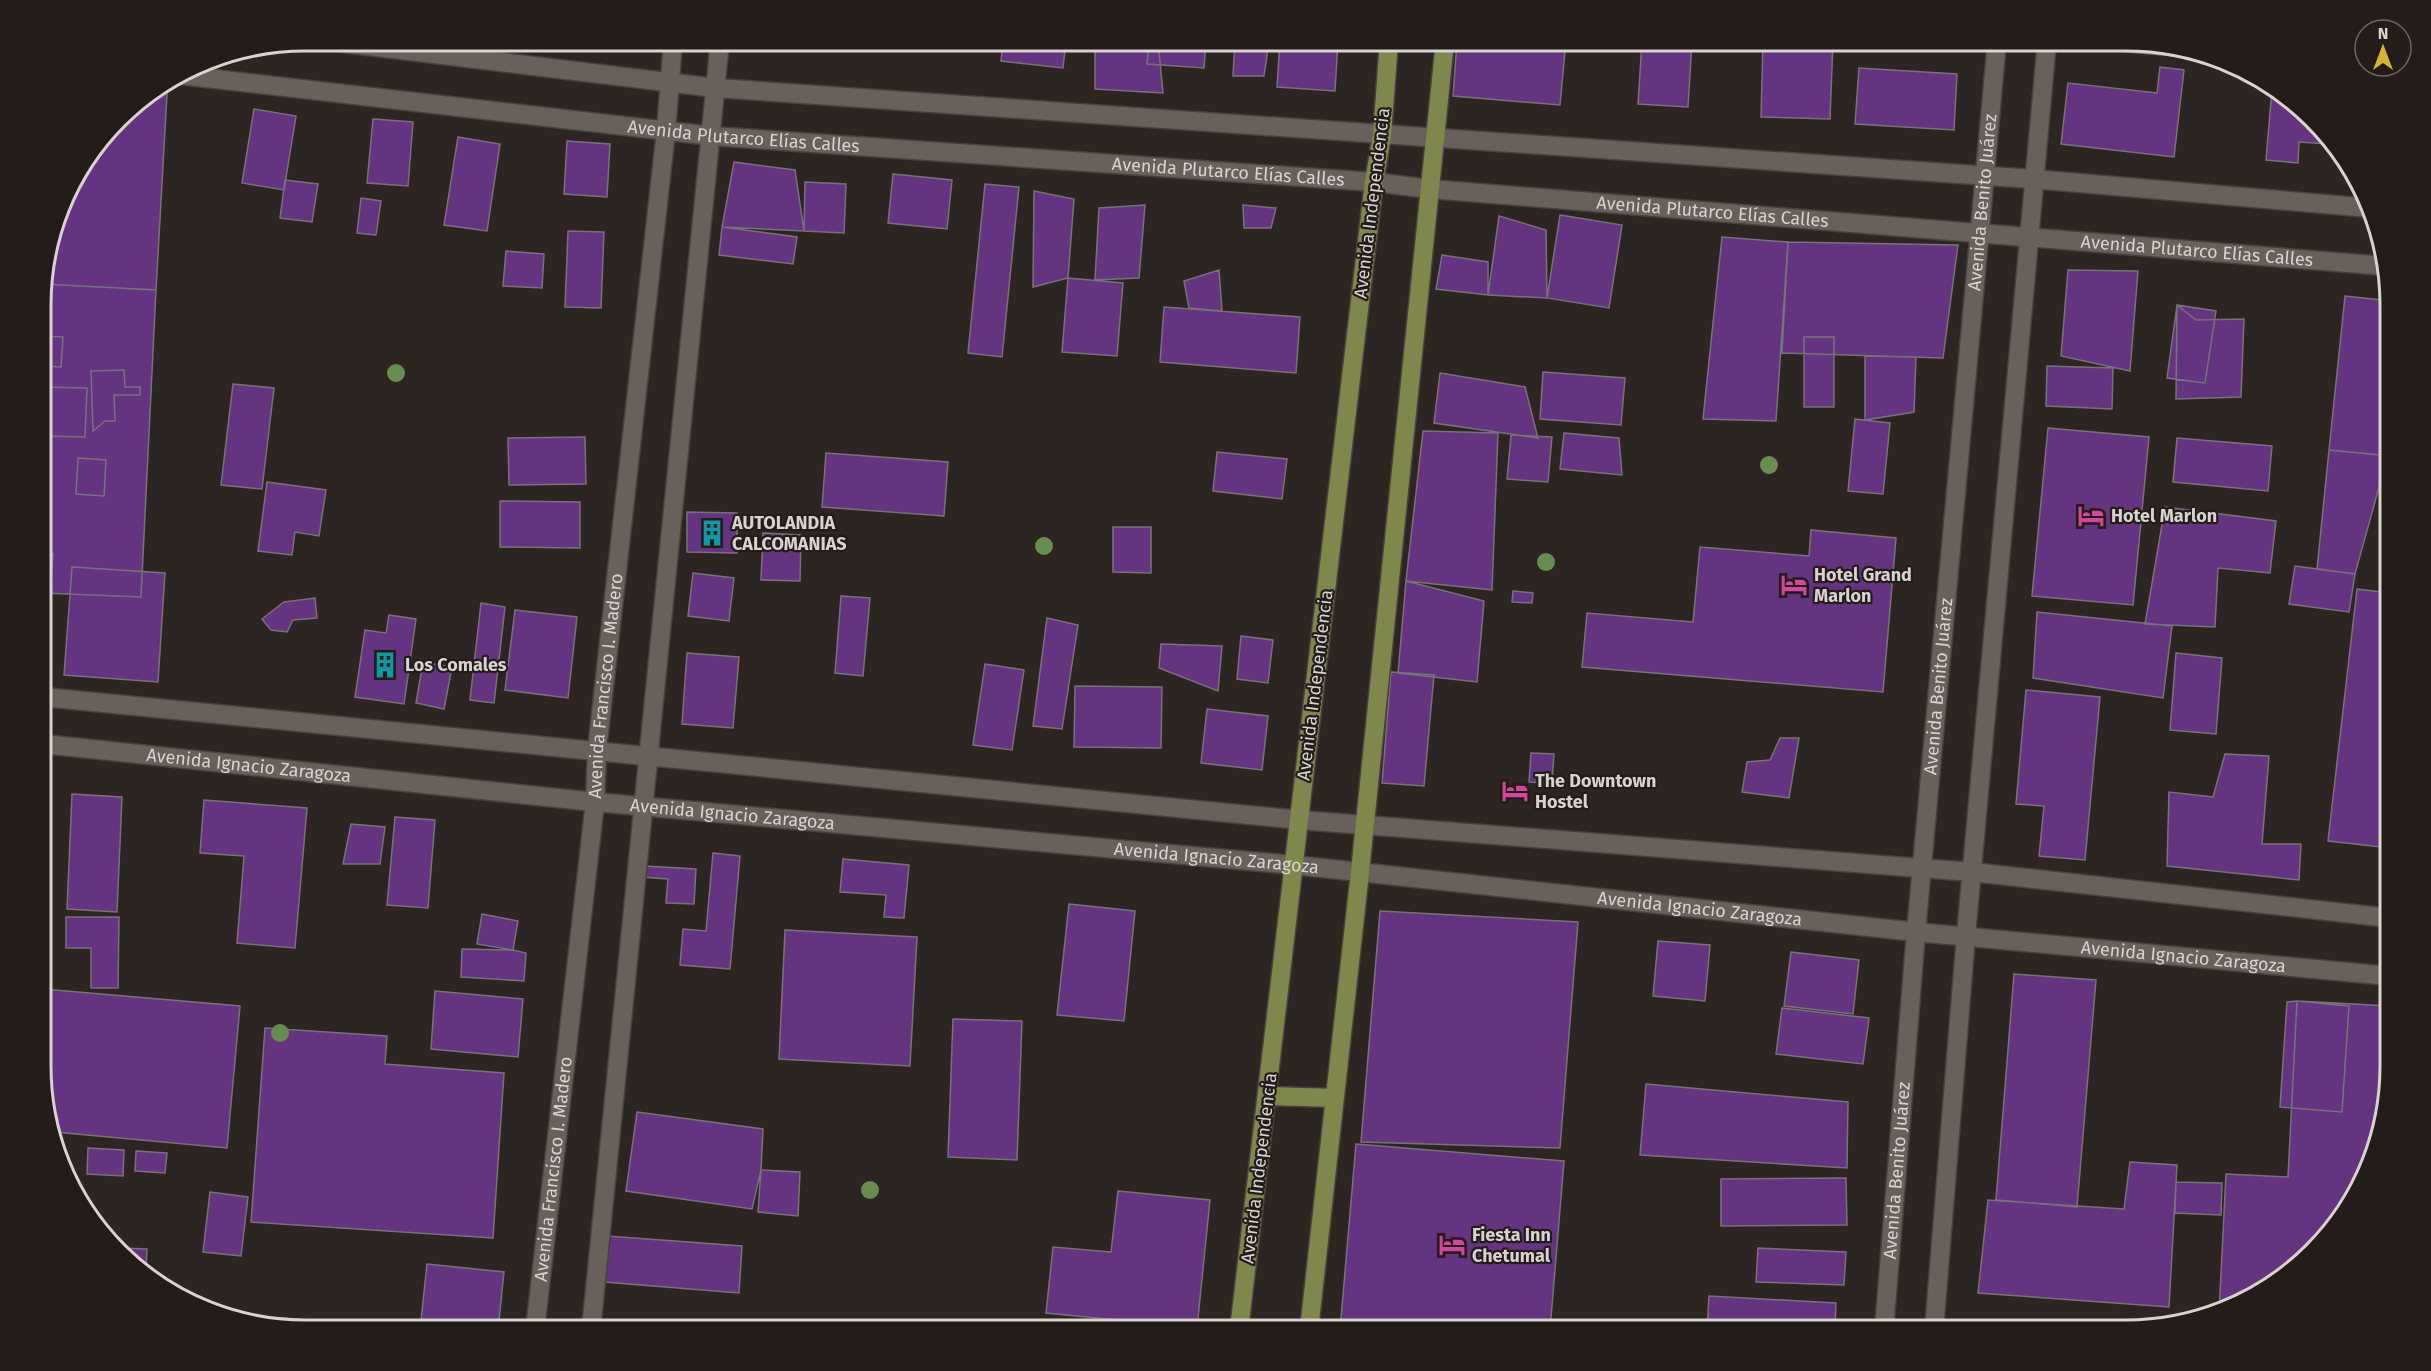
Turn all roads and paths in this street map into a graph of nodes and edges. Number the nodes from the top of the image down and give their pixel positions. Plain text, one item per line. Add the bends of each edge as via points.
1 (414, 51) edge
2 (672, 51) edge
3 (719, 51) edge
4 (1388, 51) edge
5 (1444, 51) edge
6 (1996, 51) edge
7 (2046, 51) edge
8 (194, 77) edge
9 (669, 83) junction
10 (716, 88) junction
11 (666, 131) junction
12 (1382, 135) junction
13 (712, 136) junction
14 (1437, 137) junction
15 (1984, 177) junction
16 (2033, 179) junction
17 (1374, 182) junction
18 (1430, 189) junction
19 (2361, 207) edge
20 (1979, 232) junction
21 (2028, 235) junction
22 (2377, 265) edge
23 (51, 698) edge
24 (51, 745) edge
25 (597, 750) junction
26 (649, 757) junction
27 (595, 802) junction
28 (644, 805) junction
29 (1300, 820) junction
30 (1363, 825) junction
31 (1294, 865) junction
32 (1922, 868) junction
33 (1360, 872) junction
34 (1972, 872) junction
35 (2380, 917) edge
36 (1916, 932) junction
37 (1966, 935) junction
38 (2380, 975) edge
39 (1267, 1096) junction
40 (1335, 1098) junction
41 (536, 1320) edge
42 (592, 1320) edge
43 (1240, 1320) edge
44 (1310, 1320) edge
45 (1885, 1320) edge
46 (1936, 1320) edge

1 - 9 street
2 - 9 street, Avenida Francisco I. Madero
3 - 10 street
4 - 12 main road, Avenida Independencia
5 - 14 main road
6 - 15 street, Avenida Benito Juárez
7 - 16 street
8 - 11 street, Avenida Plutarco Elías Calles
9 - 10 street
9 - 11 street, Avenida Francisco I. Madero
10 - 12 street
10 - 13 street
11 - 13 street, Avenida Plutarco Elías Calles
11 - 25 street, Avenida Francisco I. Madero
12 - 14 street
12 - 17 main road, Avenida Independencia
13 - 17 street, Avenida Plutarco Elías Calles
13 - 26 street
14 - 15 street
14 - 18 main road
15 - 16 street
15 - 20 street, Avenida Benito Juárez
16 - 19 street
16 - 21 street
17 - 18 street, Avenida Plutarco Elías Calles
17 - 29 main road, Avenida Independencia
18 - 20 street, Avenida Plutarco Elías Calles
18 - 30 main road
20 - 21 street, Avenida Plutarco Elías Calles
20 - 32 street, Avenida Benito Juárez
21 - 22 street, Avenida Plutarco Elías Calles
21 - 34 street
23 - 25 street
24 - 27 street, Avenida Ignacio Zaragoza
25 - 26 street
25 - 27 street, Avenida Francisco I. Madero
26 - 28 street
26 - 29 street
27 - 28 street, Avenida Ignacio Zaragoza
27 - 41 street, Avenida Francisco I. Madero
28 - 31 street, Avenida Ignacio Zaragoza
28 - 42 street
29 - 30 street
29 - 31 main road, Avenida Independencia
30 - 32 street
30 - 33 main road
31 - 33 street, Avenida Ignacio Zaragoza
31 - 39 main road, Avenida Independencia
32 - 34 street
32 - 36 street, Avenida Benito Juárez
33 - 36 street, Avenida Ignacio Zaragoza
33 - 40 main road
34 - 35 street
34 - 37 street
36 - 37 street, Avenida Ignacio Zaragoza
36 - 45 street, Avenida Benito Juárez
37 - 38 street, Avenida Ignacio Zaragoza
37 - 46 street
39 - 40 main road
39 - 43 main road, Avenida Independencia
40 - 44 main road

